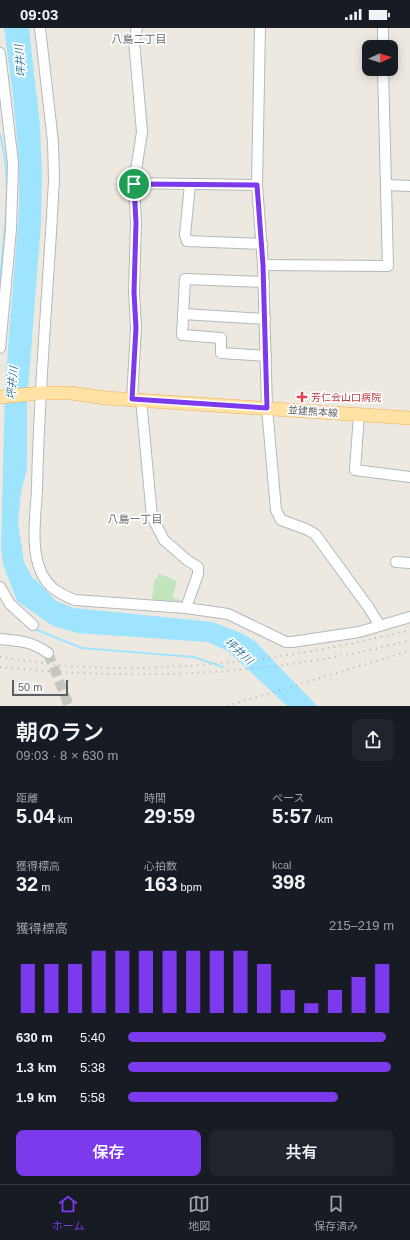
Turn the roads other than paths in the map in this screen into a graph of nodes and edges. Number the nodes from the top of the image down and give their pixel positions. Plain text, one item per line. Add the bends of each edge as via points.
1 (40, 28) edge
2 (137, 28) edge
3 (260, 28) edge
4 (383, 28) edge
5 (383, 40) edge
6 (0, 53) edge
7 (383, 76) edge
8 (134, 184) junction
9 (190, 184) junction
10 (257, 185) junction
11 (386, 185) junction
12 (410, 186) edge
13 (262, 244) junction
14 (263, 265) junction
15 (3, 276) edge
16 (264, 282) junction
17 (183, 314) junction
18 (265, 319) junction
19 (0, 348) edge
20 (266, 356) junction
21 (41, 393) junction
22 (0, 397) edge
23 (136, 399) junction
24 (267, 408) junction
25 (359, 414) junction
26 (410, 418) edge
27 (410, 477) edge
28 (396, 562) dead end
29 (410, 563) edge
30 (0, 587) edge
31 (186, 608) junction
32 (410, 617) edge
33 (33, 625) dead end
34 (380, 626) junction
35 (0, 640) edge
36 (48, 653) tunnel mouth

1 - 21 street via 53,142 54,179
2 - 8 street via 134,41 142,132
3 - 10 street
4 - 5 street
6 - 15 street via 13,163
7 - 11 street
8 - 9 street
8 - 23 street
9 - 10 street
9 - 13 street via 185,235 187,241
10 - 13 street
11 - 12 street
11 - 14 street via 388,266
13 - 14 street
14 - 16 street
15 - 19 street
16 - 17 street via 184,279
16 - 18 street
17 - 18 street
17 - 20 street via 182,335 221,338 220,353
18 - 20 street
20 - 24 street
21 - 22 main road, 並建熊本線
21 - 23 main road, 並建熊本線
21 - 31 street via 37,443 36,537 41,572 50,587 75,600
23 - 24 main road, 並建熊本線
23 - 31 street via 152,517 164,540 198,567
24 - 25 main road, 並建熊本線
24 - 34 street via 278,516 281,520 315,534
25 - 26 main road, 並建熊本線
25 - 27 street via 355,470
28 - 29 street
30 - 33 street via 10,604
31 - 34 street via 228,614 286,642 359,632
32 - 34 street
35 - 36 street via 27,642

